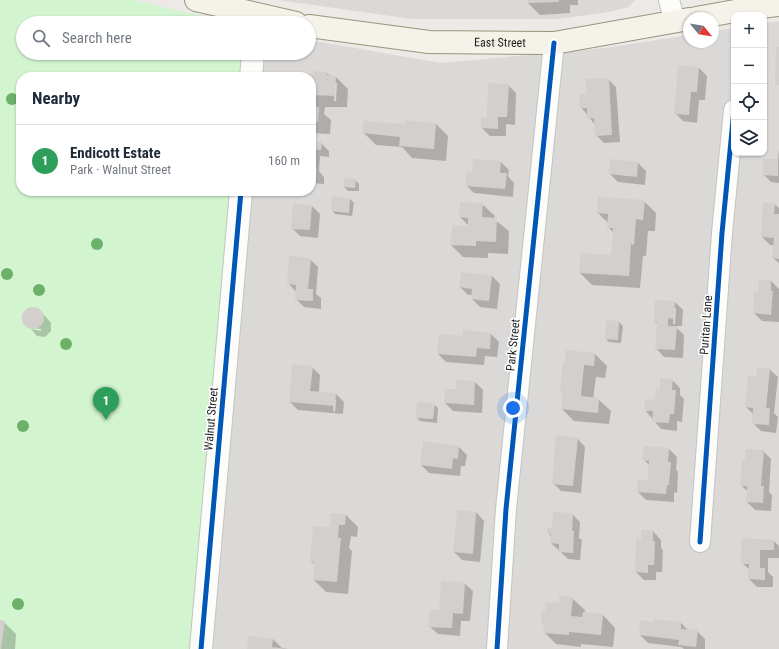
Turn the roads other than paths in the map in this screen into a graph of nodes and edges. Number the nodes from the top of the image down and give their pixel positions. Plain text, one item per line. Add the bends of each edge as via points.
1 (196, 0) edge
2 (669, 0) edge
3 (779, 5) edge
4 (752, 8) edge
5 (719, 14) edge
6 (247, 16) edge
7 (682, 21) edge
8 (316, 27) edge
9 (554, 43) junction
10 (252, 60) edge
11 (251, 72) edge
12 (733, 120) edge
13 (241, 196) edge
14 (700, 542) dead end
15 (200, 649) edge
16 (497, 649) edge

1 - 6 main road
2 - 7 street
3 - 4 main road
4 - 5 main road
7 - 9 main road, East Street
8 - 9 main road, East Street via 428,42
9 - 16 street, Park Street via 506,509
10 - 11 street
12 - 14 street, Puritan Lane via 722,233
13 - 15 street, Walnut Street

